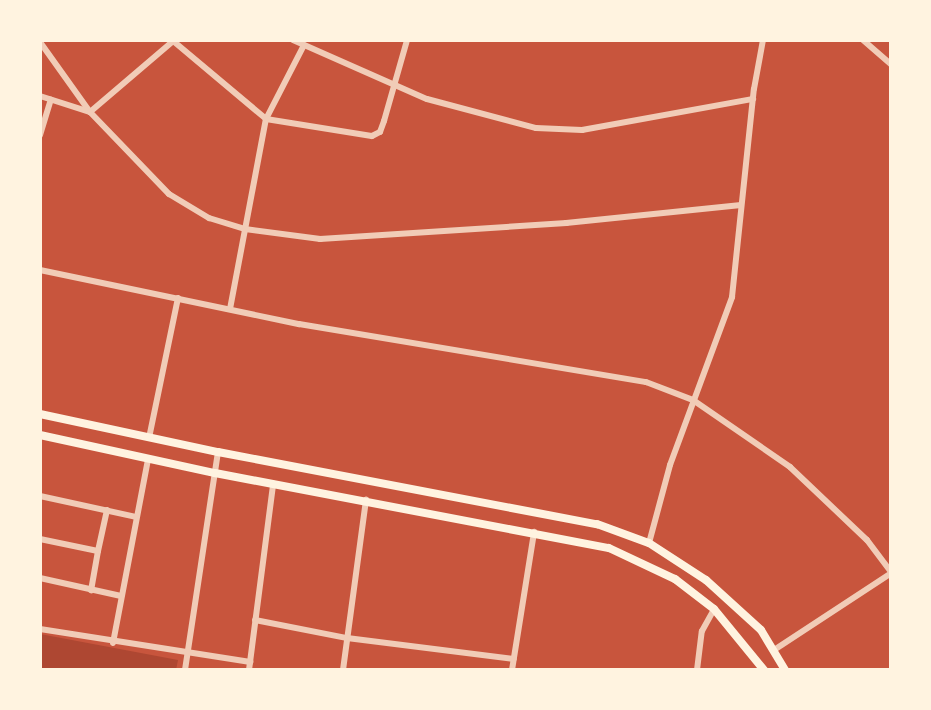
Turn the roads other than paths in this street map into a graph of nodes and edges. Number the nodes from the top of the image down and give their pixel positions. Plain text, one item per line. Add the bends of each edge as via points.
1 (293, 40) edge
2 (407, 40) edge
3 (763, 40) edge
4 (863, 40) edge
5 (172, 41) edge
6 (40, 42) edge
7 (304, 45) junction
8 (891, 64) edge
9 (393, 86) junction
10 (40, 96) edge
11 (753, 99) junction
12 (51, 100) junction
13 (90, 112) junction
14 (266, 119) junction
15 (40, 135) edge
16 (741, 205) junction
17 (245, 229) junction
18 (40, 270) edge
19 (178, 298) junction
20 (230, 309) junction
21 (693, 400) junction
22 (40, 414) edge
23 (40, 435) edge
24 (149, 438) junction
25 (218, 452) junction
26 (148, 459) junction
27 (215, 473) junction
28 (273, 484) junction
29 (40, 496) edge
30 (366, 500) junction
31 (107, 510) junction
32 (136, 517) junction
33 (534, 532) junction
34 (40, 539) edge
35 (649, 543) junction
36 (98, 551) junction
37 (891, 573) edge
38 (40, 578) edge
39 (91, 590) junction
40 (121, 596) junction
41 (714, 609) junction
42 (255, 620) junction
43 (40, 629) edge
44 (347, 638) junction
45 (113, 643) junction
46 (774, 650) junction
47 (187, 653) junction
48 (514, 659) junction
49 (250, 662) junction
50 (185, 670) edge
51 (249, 670) edge
52 (343, 670) edge
53 (512, 670) edge
54 (697, 670) edge
55 (764, 670) edge
56 (785, 670) edge

1 - 7 street
2 - 9 street
3 - 11 street
4 - 8 street
5 - 13 street
5 - 14 street
6 - 13 street
7 - 9 street
7 - 14 street
9 - 11 street via 508,121 562,131
9 - 14 street via 380,132 372,136
10 - 12 street
11 - 16 street
12 - 13 street
12 - 15 street
13 - 17 street via 169,194 209,218
14 - 17 street
16 - 17 street via 320,239
16 - 21 street via 732,297
17 - 20 street
18 - 19 street
19 - 20 street
19 - 24 street
20 - 21 street via 615,375
21 - 35 street
21 - 37 street via 790,467 867,540
22 - 24 main road
23 - 26 main road
24 - 25 main road
25 - 27 street
25 - 35 main road via 597,524
26 - 27 main road
26 - 32 street
27 - 28 main road
27 - 47 street
28 - 30 main road
28 - 42 street
29 - 31 street
30 - 33 main road
30 - 44 street
31 - 32 street
31 - 36 street
32 - 40 street
33 - 41 main road via 637,559
33 - 48 street
34 - 36 street
35 - 46 main road via 706,580 761,630
36 - 39 street
37 - 46 street
38 - 39 street
39 - 40 street
40 - 45 street
41 - 54 street via 702,631
41 - 55 main road
42 - 44 street
42 - 49 street
43 - 45 street
44 - 48 street
44 - 52 street
45 - 47 street
46 - 56 main road
47 - 49 street
47 - 50 street
48 - 53 street
49 - 51 street

